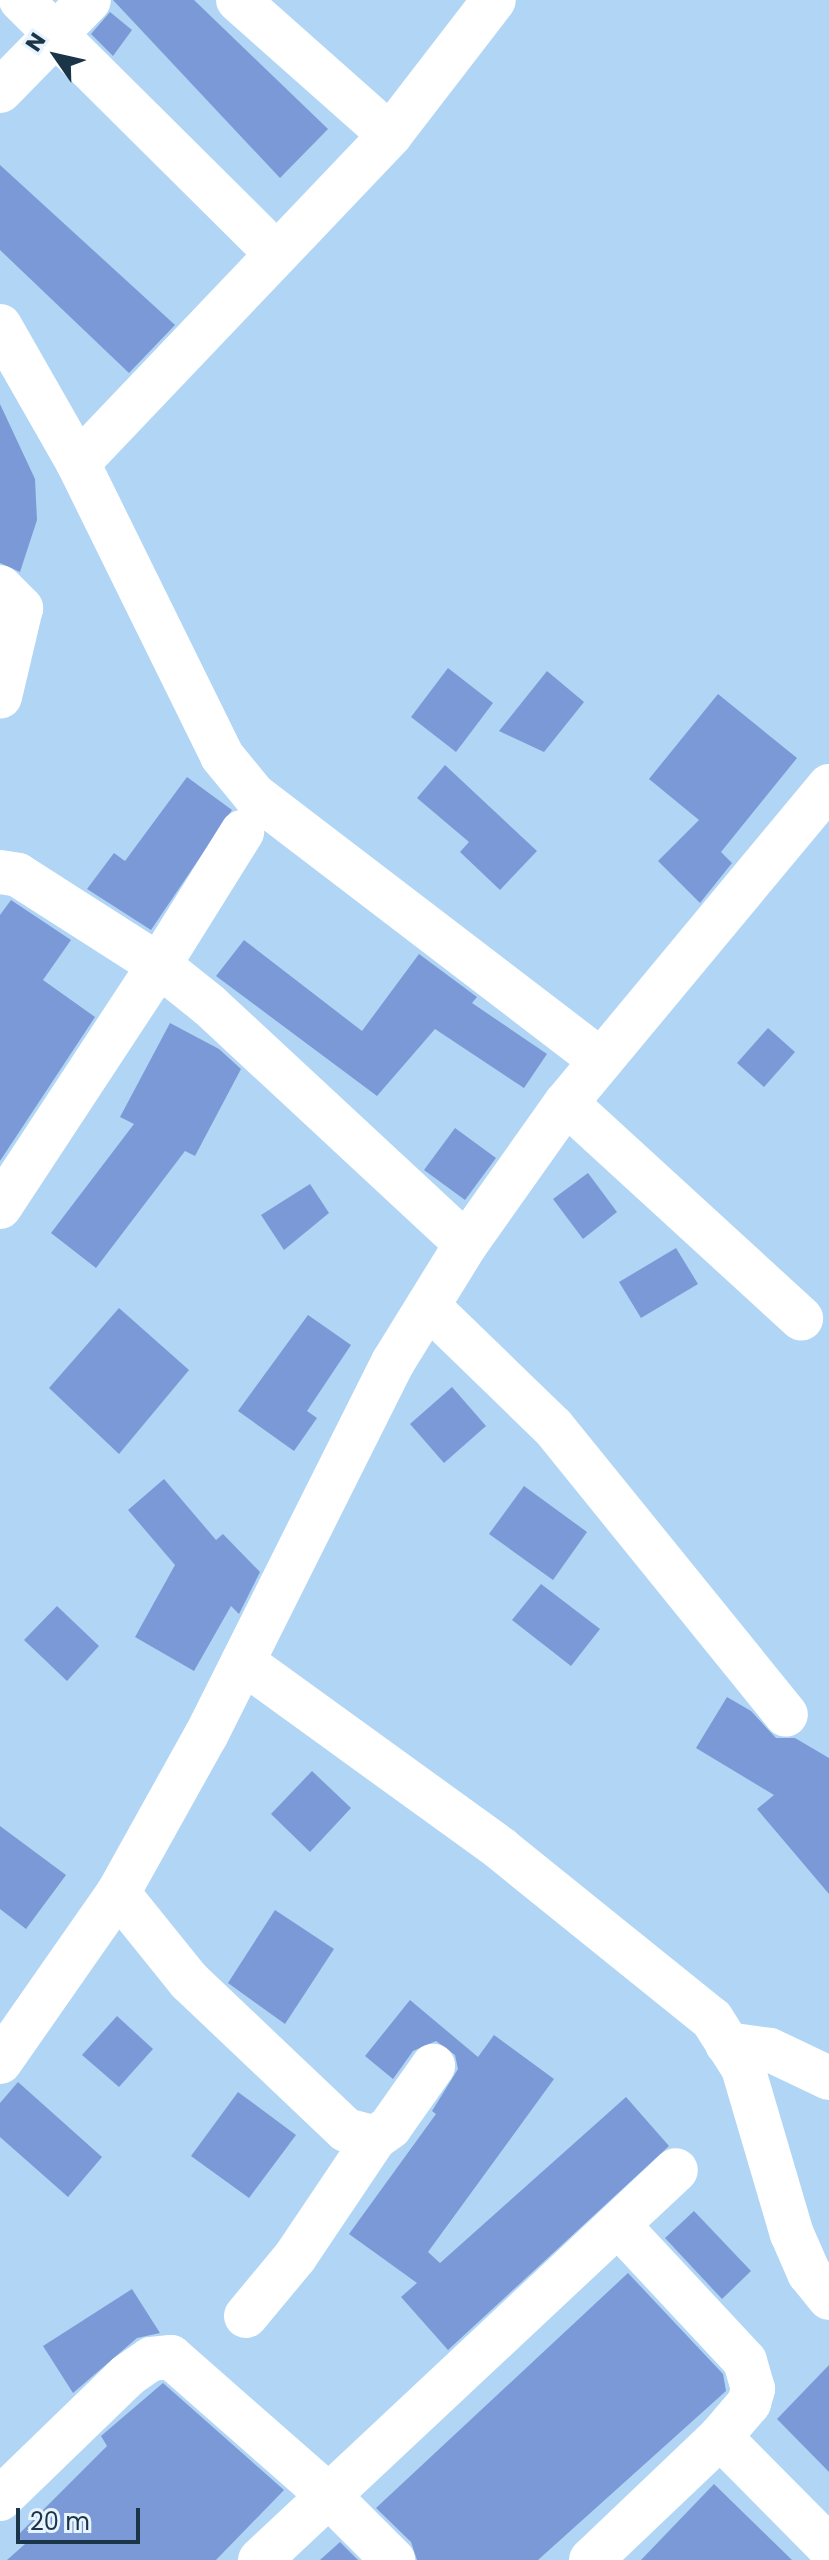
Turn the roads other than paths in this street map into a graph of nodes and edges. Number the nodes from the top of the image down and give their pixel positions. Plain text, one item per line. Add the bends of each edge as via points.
1 (21, 0) edge
2 (89, 0) edge
3 (238, 0) edge
4 (494, 0) edge
5 (54, 35) junction
6 (0, 91) edge
7 (390, 135) junction
8 (275, 252) junction
9 (0, 326) edge
10 (78, 463) junction
11 (0, 587) edge
12 (0, 697) edge
13 (829, 786) edge
14 (242, 832) dead end
15 (0, 872) edge
16 (159, 965) junction
17 (601, 1060) junction
18 (566, 1103) junction
19 (0, 1207) edge
20 (466, 1244) junction
21 (428, 1306) junction
22 (801, 1318) dead end
23 (243, 1662) junction
24 (786, 1715) dead end
25 (118, 1893) junction
26 (727, 2044) junction
27 (0, 2062) edge
28 (433, 2066) dead end
29 (829, 2078) edge
30 (375, 2138) junction
31 (676, 2170) dead end
32 (618, 2225) junction
33 (829, 2298) edge
34 (246, 2316) dead end
35 (720, 2437) junction
36 (329, 2496) junction
37 (0, 2499) edge
38 (829, 2547) edge
39 (260, 2560) edge
40 (393, 2560) edge
41 (591, 2560) edge

1 - 5 street
2 - 5 street
3 - 7 street
4 - 7 street
5 - 6 street
5 - 8 street
7 - 8 street
8 - 10 street
9 - 10 street
10 - 17 street via 222,756 254,795
11 - 12 street via 21,608
13 - 17 street
14 - 16 street
15 - 16 street via 18,875
16 - 19 street
16 - 20 street via 209,1005
17 - 18 street
18 - 20 street
18 - 22 street
20 - 21 street
21 - 23 street via 393,1362
21 - 24 street via 553,1427
23 - 25 street
23 - 26 street via 501,1849 674,1983 712,2019
25 - 27 street
25 - 30 street via 211,2002 346,2130
26 - 29 street via 770,2050
26 - 33 street via 743,2068 759,2114 792,2234 809,2273
28 - 30 street via 390,2127
30 - 34 street via 295,2257
31 - 32 street
32 - 35 street via 751,2374 749,2403
32 - 36 street
35 - 38 street
35 - 41 street
36 - 37 street via 171,2357 151,2359 128,2375
36 - 39 street
36 - 40 street

